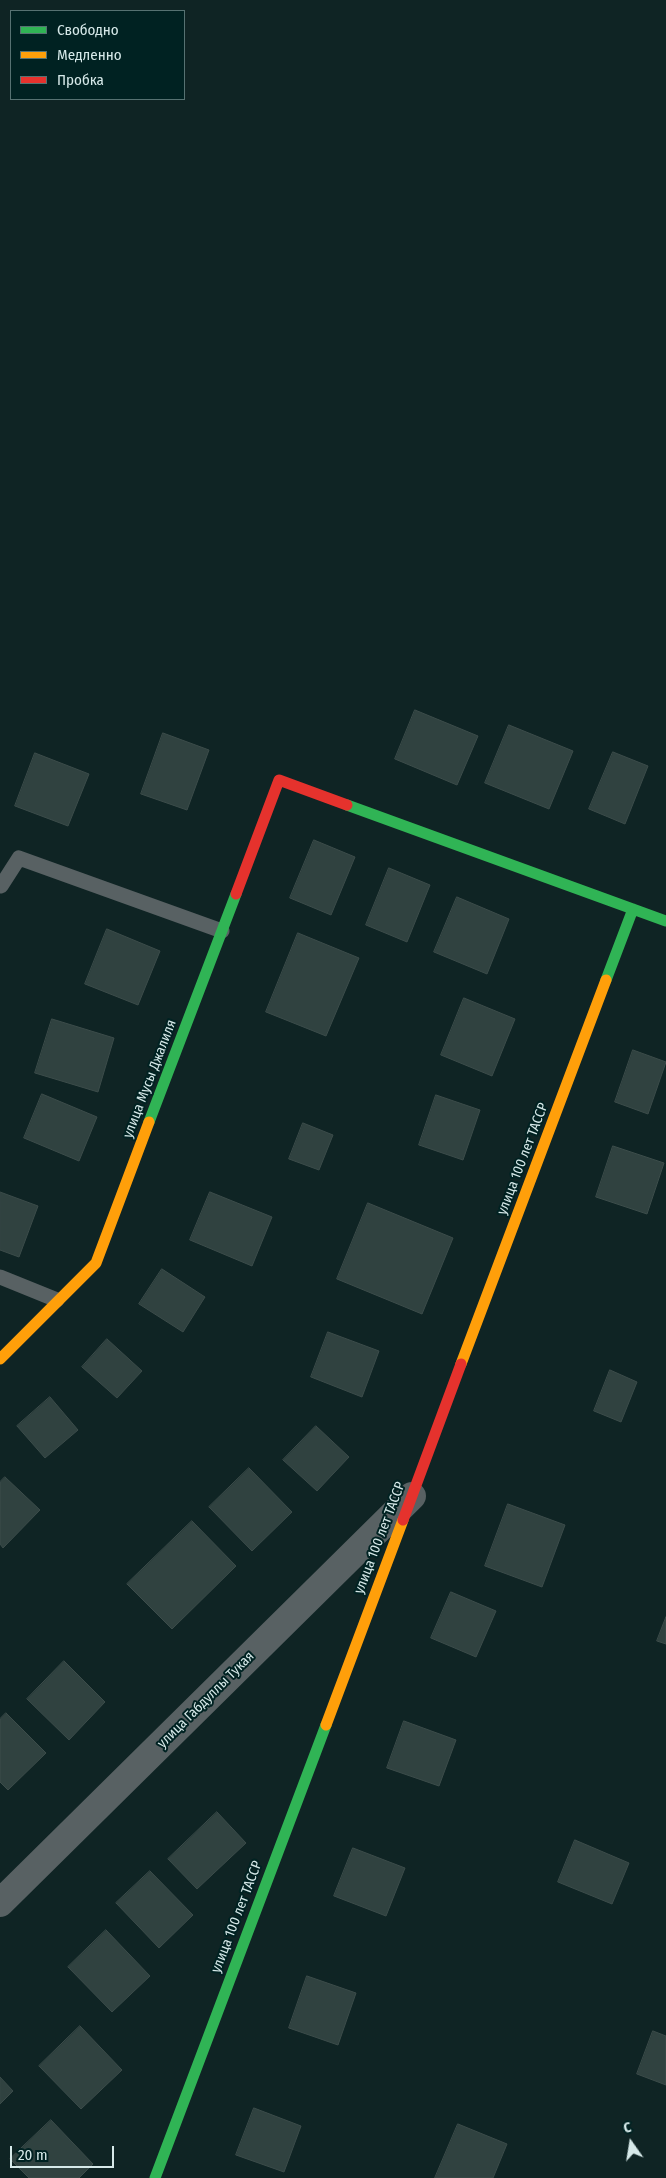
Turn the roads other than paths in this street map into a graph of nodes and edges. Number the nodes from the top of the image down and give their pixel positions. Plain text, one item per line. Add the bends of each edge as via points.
1 (1, 886) edge
2 (633, 909) junction
3 (666, 921) edge
4 (222, 931) junction
5 (0, 1277) edge
6 (57, 1300) junction
7 (0, 1358) edge
8 (412, 1496) junction
9 (0, 1903) edge
10 (155, 2178) edge

1 - 4 lane via 19,858
2 - 3 street
2 - 4 street, улица Мусы Джалиля via 279,780
2 - 8 street, улица 100 лет ТАССР
4 - 6 street, улица Мусы Джалиля via 96,1263
5 - 6 lane
6 - 7 street, улица Мусы Джалиля
8 - 9 street, улица Габдуллы Тукая
8 - 10 street, улица 100 лет ТАССР

